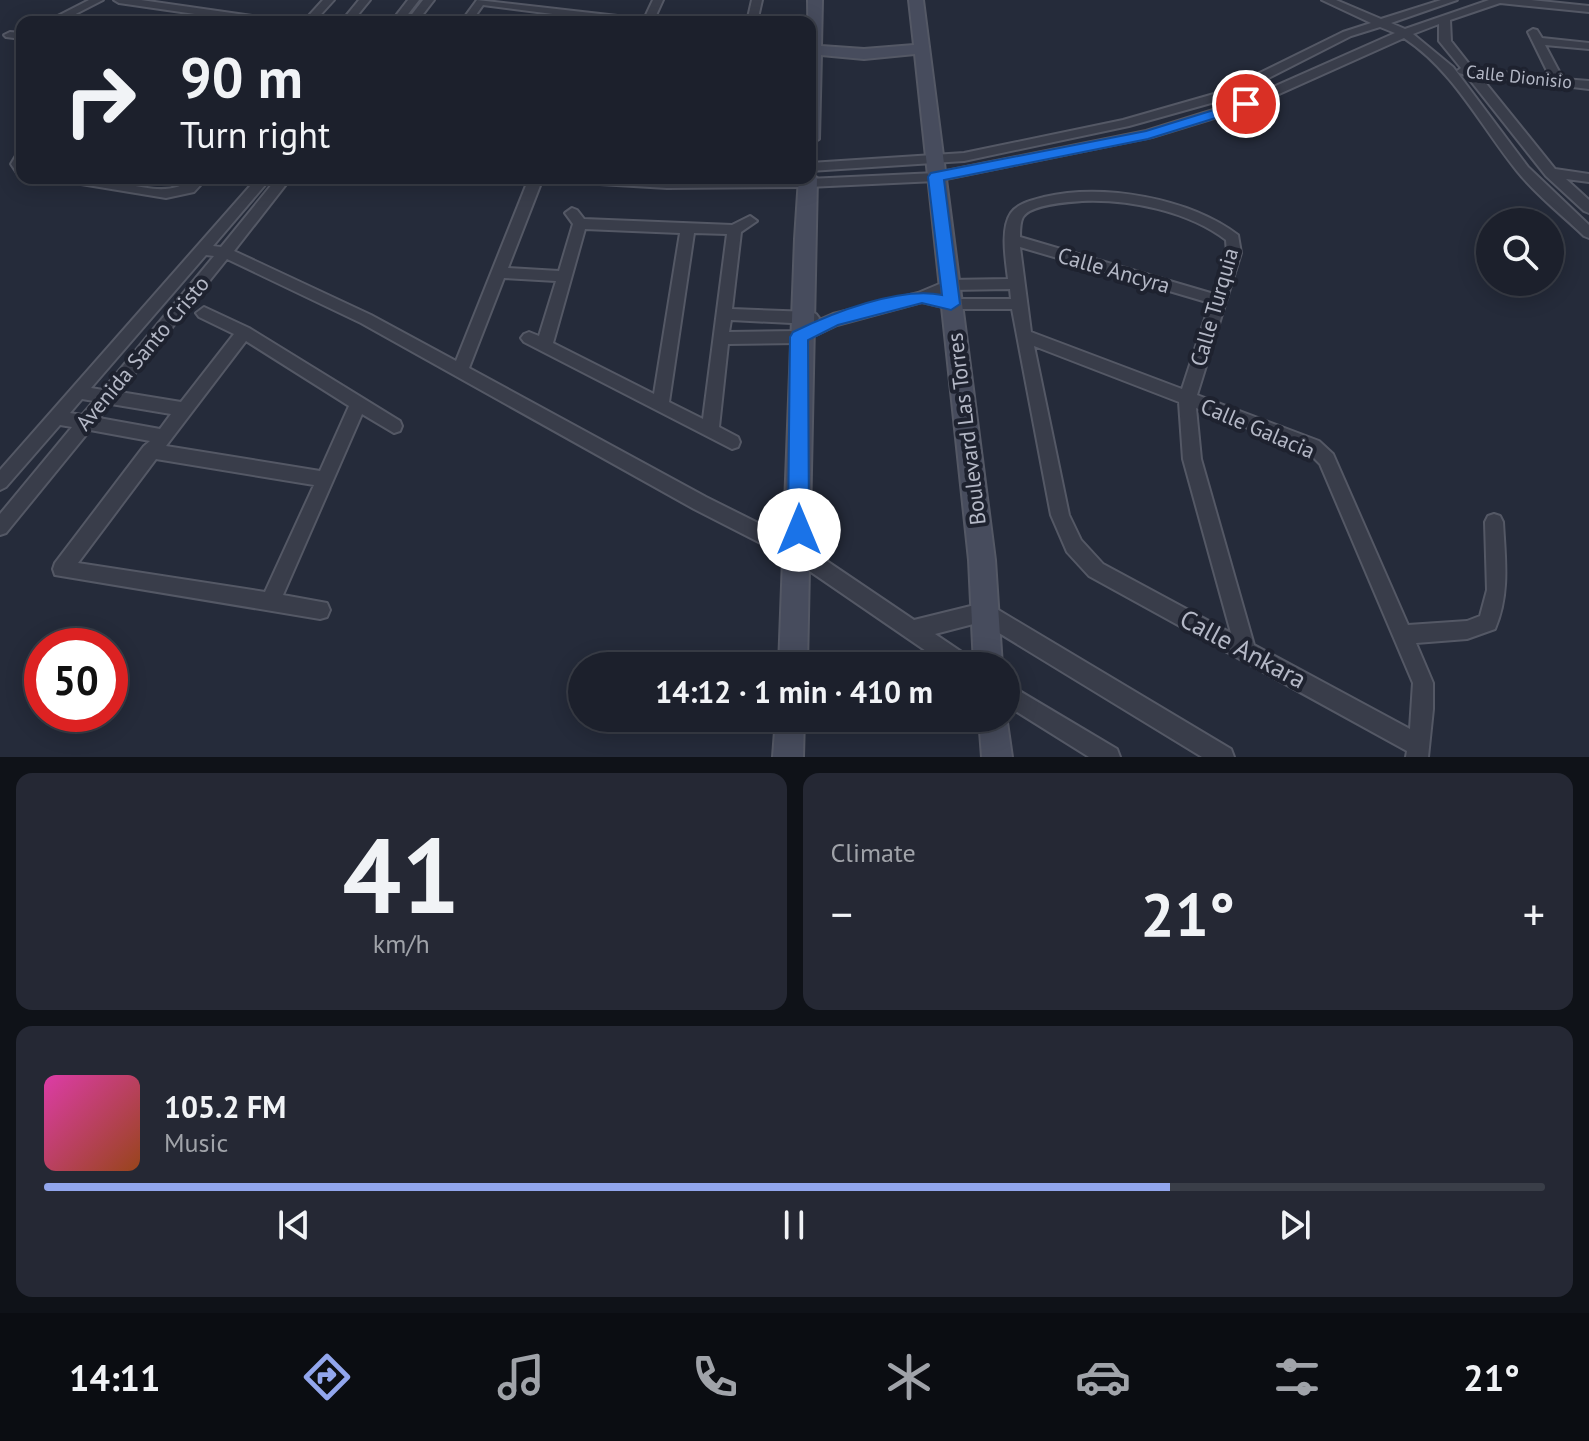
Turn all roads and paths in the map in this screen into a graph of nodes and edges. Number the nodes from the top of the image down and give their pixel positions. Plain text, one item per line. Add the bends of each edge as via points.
1 (98, 0) edge
2 (119, 0) edge
3 (329, 0) edge
4 (365, 0) edge
5 (414, 0) edge
6 (429, 0) edge
7 (916, 0) edge
8 (1327, 0) edge
9 (1452, 0) edge
10 (1499, 0) edge
11 (482, 1) edge
12 (1589, 9) edge
13 (64, 16) edge
14 (231, 16) edge
15 (314, 16) edge
16 (351, 16) edge
17 (401, 16) edge
18 (416, 16) edge
19 (596, 16) edge
20 (1444, 18) junction
21 (1383, 23) junction
22 (1404, 33) junction
23 (1589, 46) edge
24 (922, 49) junction
25 (816, 59) edge
26 (1449, 69) junction
27 (1470, 71) junction
28 (1558, 81) junction
29 (1589, 85) edge
30 (935, 168) junction
31 (1523, 170) junction
32 (1551, 173) junction
33 (816, 176) edge
34 (1589, 178) edge
35 (105, 184) edge
36 (194, 184) edge
37 (259, 184) edge
38 (279, 184) edge
39 (534, 184) edge
40 (809, 184) edge
41 (1589, 208) edge
42 (750, 221) dead end
43 (688, 228) junction
44 (734, 230) junction
45 (1589, 233) edge
46 (1012, 240) junction
47 (202, 249) junction
48 (225, 253) junction
49 (499, 273) junction
50 (565, 276) junction
51 (1016, 284) junction
52 (950, 294) junction
53 (1217, 300) junction
54 (1019, 304) junction
55 (204, 313) dead end
56 (724, 314) junction
57 (800, 327) junction
58 (244, 332) junction
59 (1025, 336) junction
60 (721, 338) junction
61 (461, 369) junction
62 (77, 392) junction
63 (104, 397) junction
64 (1187, 399) junction
65 (359, 403) junction
66 (660, 406) junction
67 (181, 409) junction
68 (55, 417) junction
69 (84, 422) junction
70 (394, 426) dead end
71 (710, 431) junction
72 (161, 436) junction
73 (732, 442) dead end
74 (150, 451) junction
75 (325, 479) junction
76 (0, 482) edge
77 (1494, 522) dead end
78 (0, 527) edge
79 (799, 553) junction
80 (270, 602) junction
81 (320, 610) dead end
82 (983, 612) junction
83 (912, 630) junction
84 (1402, 635) junction
85 (1245, 649) junction
86 (794, 652) edge
87 (944, 652) edge
88 (987, 652) edge
89 (1020, 702) edge
90 (789, 732) edge
91 (994, 732) edge
92 (1417, 751) edge
93 (788, 757) edge
94 (997, 757) edge
95 (1109, 757) edge
96 (1223, 757) edge

1 - 13 street
2 - 14 street
3 - 15 street
4 - 16 street
5 - 17 street
6 - 18 street
7 - 24 main road, Boulevard Las Torres
8 - 21 street
9 - 21 street
10 - 12 street
10 - 20 street
11 - 19 street
20 - 22 street
20 - 27 street via 1445,41
21 - 22 street
21 - 30 street via 1347,34 1225,95
22 - 26 street
22 - 30 street via 1246,104 1148,134
23 - 28 street via 1535,36
24 - 25 main road
24 - 30 main road, Boulevard Las Torres
26 - 27 street, Calle Dionisio
26 - 31 street
27 - 28 street, Calle Dionisio
27 - 32 street
28 - 29 street, Calle Dionisio
30 - 33 street
30 - 52 main road, Boulevard Las Torres
31 - 32 street
31 - 45 street
32 - 34 street
32 - 41 street
35 - 36 street via 166,194
37 - 47 street, Avenida Santo Cristo
38 - 48 street, Avenida Santo Cristo
39 - 49 street
40 - 57 main road
42 - 44 street
43 - 44 street
43 - 50 street via 576,218
43 - 66 street
44 - 56 street
46 - 51 street
46 - 53 street, Calle Ancyra
46 - 53 street, Calle Turquia via 1018,212 1086,195 1118,196 1212,223 1236,245
47 - 48 street
47 - 62 street, Avenida Santo Cristo
48 - 61 street
48 - 63 street, Avenida Santo Cristo
49 - 50 street
49 - 61 street
50 - 66 street via 537,342
51 - 52 street
51 - 54 street
52 - 54 street
52 - 57 street
52 - 82 main road, Boulevard Las Torres via 982,560
53 - 64 street, Calle Turquia
54 - 59 street
55 - 58 street
56 - 57 street
56 - 60 street
57 - 60 street
57 - 79 main road
58 - 65 street
58 - 67 street
59 - 64 street, Calle Galacia
59 - 85 street, Calle Ankara via 1060,515 1074,546 1096,570
60 - 71 street
61 - 79 street
62 - 63 street
62 - 68 street, Avenida Santo Cristo
63 - 67 street
63 - 69 street, Avenida Santo Cristo
64 - 84 street, Calle Galacia via 1313,446 1327,459
64 - 85 street, Calle Turquia via 1192,459
65 - 70 street
65 - 75 street
66 - 71 street
67 - 72 street
68 - 69 street
68 - 76 street, Avenida Santo Cristo
69 - 72 street
69 - 78 street, Avenida Santo Cristo
71 - 73 street
72 - 74 street
74 - 75 street
74 - 80 street via 62,569
75 - 80 street
77 - 84 street via 1497,590 1488,622 1467,630
79 - 83 street
79 - 86 main road
80 - 81 street
82 - 83 street
82 - 88 main road, Boulevard Las Torres
82 - 96 street
83 - 87 street
84 - 92 street, Calle Galacia via 1423,683
85 - 92 street, Calle Ankara
89 - 95 street
90 - 93 main road
91 - 94 main road

